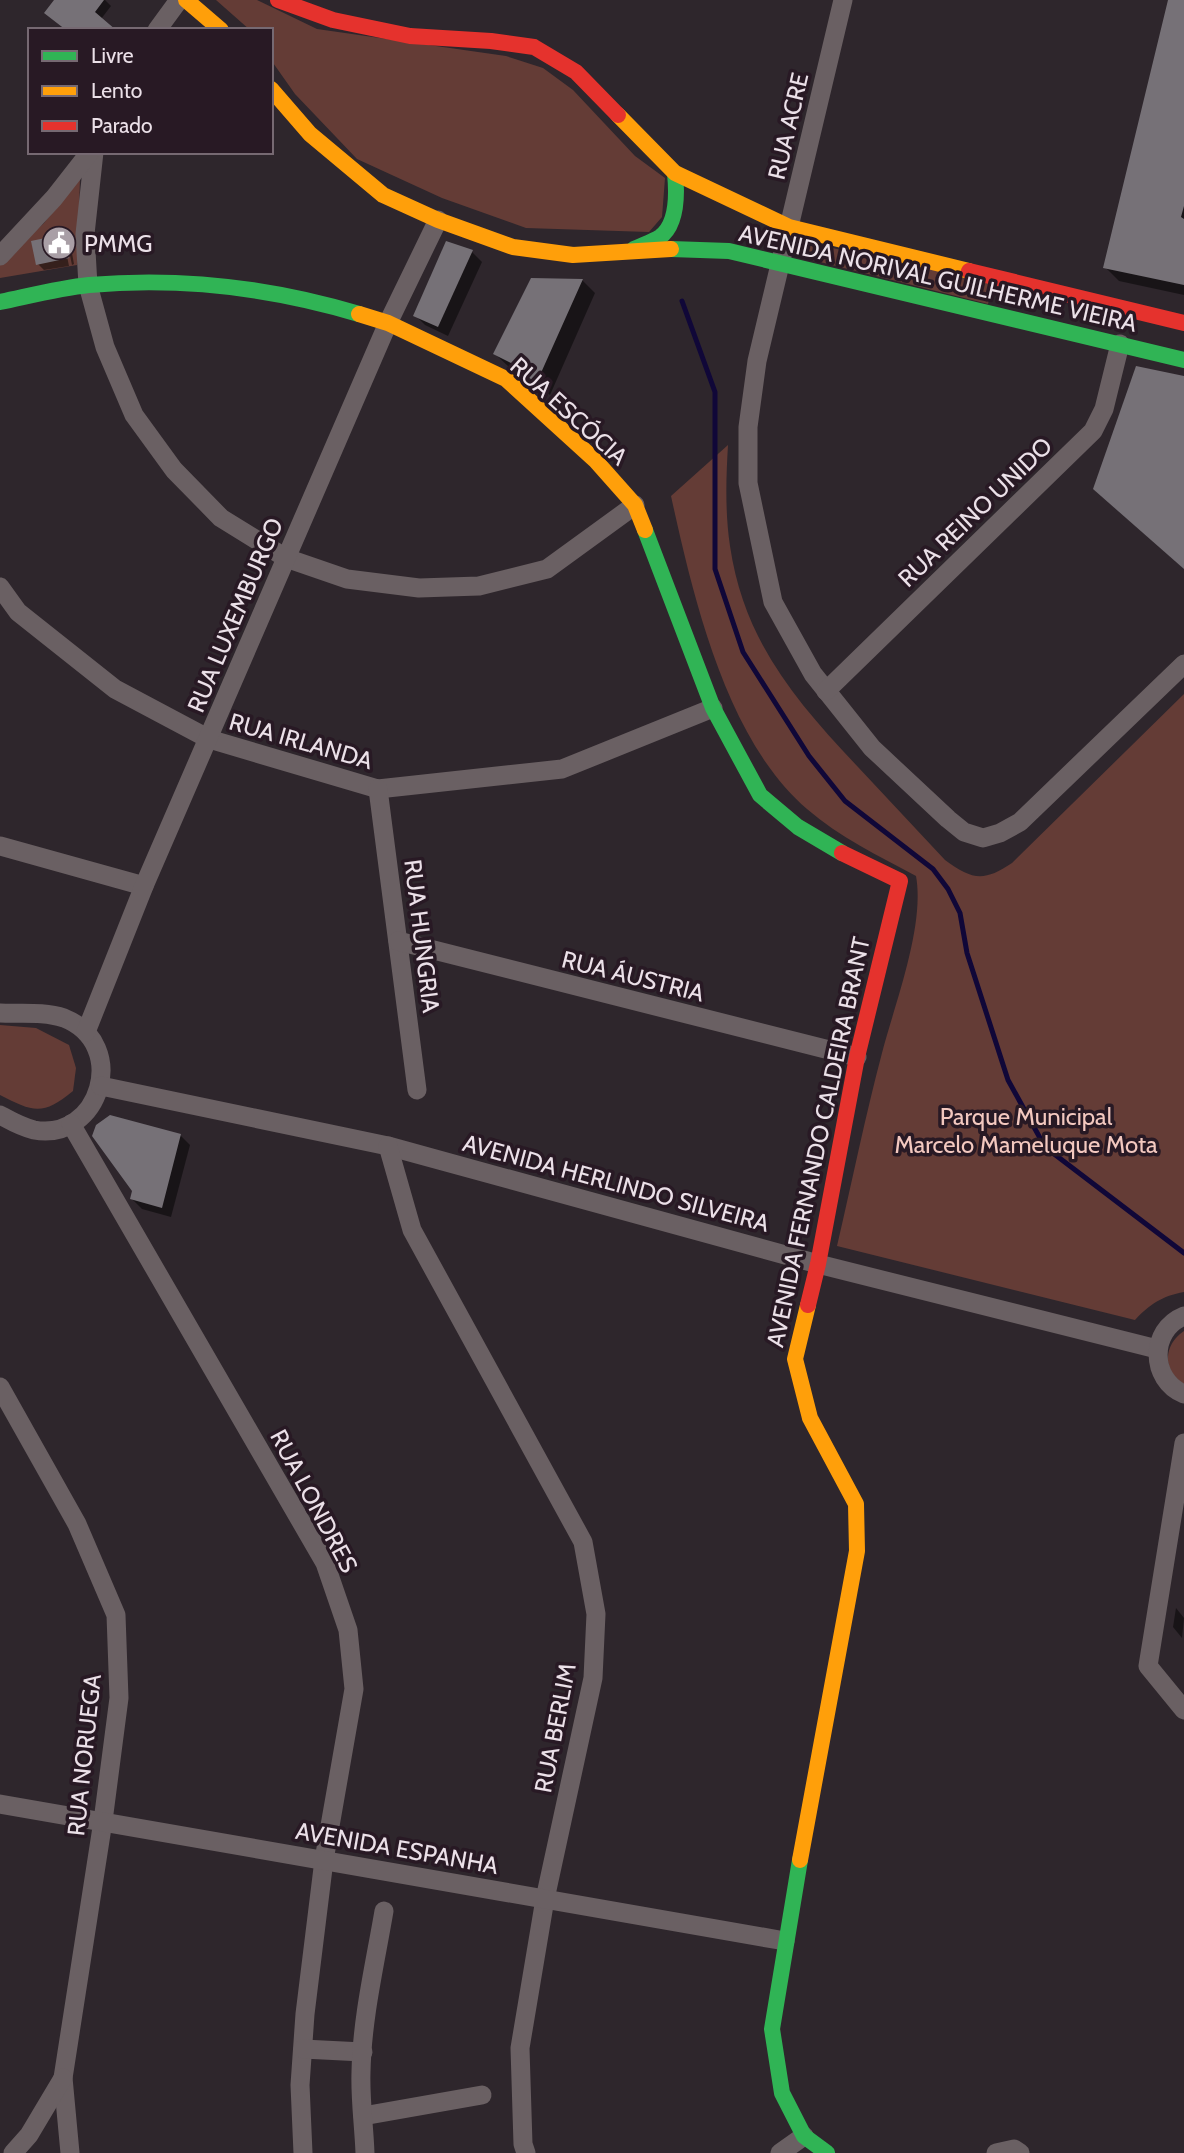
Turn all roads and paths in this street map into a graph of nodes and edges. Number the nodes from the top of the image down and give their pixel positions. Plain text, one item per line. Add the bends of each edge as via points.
1 (179, 0) edge
2 (186, 0) edge
3 (278, 0) edge
4 (843, 0) edge
5 (158, 28) edge
6 (218, 28) edge
7 (273, 91) edge
8 (90, 154) edge
9 (92, 154) edge
10 (675, 173) junction
11 (438, 220) junction
12 (789, 227) junction
13 (628, 251) junction
14 (0, 256) edge
15 (779, 263) junction
16 (88, 285) junction
17 (0, 302) edge
18 (388, 323) junction
19 (1184, 323) edge
20 (1120, 344) junction
21 (1184, 360) edge
22 (635, 505) junction
23 (286, 558) junction
24 (2, 594) edge
25 (1184, 664) edge
26 (826, 691) junction
27 (713, 708) junction
28 (209, 739) junction
29 (378, 789) junction
30 (0, 846) edge
31 (900, 881) joint
32 (144, 886) junction
33 (398, 941) junction
34 (0, 1013) edge
35 (86, 1032) junction
36 (857, 1057) junction
37 (100, 1086) junction
38 (417, 1090) dead end
39 (0, 1115) edge
40 (71, 1124) junction
41 (388, 1146) junction
42 (818, 1264) junction
43 (1184, 1316) edge
44 (1157, 1349) junction
45 (0, 1387) edge
46 (1184, 1394) edge
47 (1184, 1443) edge
48 (1184, 1710) edge
49 (0, 1804) edge
50 (103, 1821) junction
51 (324, 1860) junction
52 (545, 1899) junction
53 (384, 1911) dead end
54 (785, 1941) junction
55 (303, 2049) junction
56 (363, 2052) junction
57 (63, 2078) junction
58 (482, 2095) dead end
59 (363, 2116) junction
60 (804, 2136) junction
61 (13, 2153) edge
62 (70, 2153) edge
63 (303, 2153) edge
64 (365, 2153) edge
65 (526, 2153) edge
66 (780, 2153) edge
67 (827, 2153) edge
68 (996, 2153) edge
69 (1020, 2153) edge

1 - 5 street
2 - 6 street
3 - 10 street, AVENIDA NORIVAL GUILHERME VIEIRA via 333,20 411,36 534,47 576,72
4 - 12 street, RUA ACRE
7 - 11 street, AVENIDA NORIVAL GUILHERME VIEIRA via 310,134 383,195
8 - 14 street
9 - 16 street via 85,234
10 - 12 street, AVENIDA NORIVAL GUILHERME VIEIRA
10 - 13 street via 677,194 663,234
11 - 13 street, AVENIDA NORIVAL GUILHERME VIEIRA via 513,247 573,255
11 - 18 street, RUA LUXEMBURGO
12 - 15 street, RUA ACRE
12 - 19 street, AVENIDA NORIVAL GUILHERME VIEIRA
13 - 15 street, AVENIDA NORIVAL GUILHERME VIEIRA via 729,251
15 - 20 street, AVENIDA NORIVAL GUILHERME VIEIRA
15 - 26 street, RUA ACRE via 757,361 748,427 748,483 773,602
16 - 17 street, RUA ESCÓCIA
16 - 18 street, RUA ESCÓCIA via 189,282 308,299
16 - 23 street via 105,347 134,415 174,470 220,518
18 - 22 street, RUA ESCÓCIA via 506,379 595,460
18 - 23 street, RUA LUXEMBURGO
20 - 21 street, AVENIDA NORIVAL GUILHERME VIEIRA
20 - 26 street, RUA REINO UNIDO via 1104,409 1093,431
22 - 23 street via 547,569 479,586 419,587 347,579
22 - 27 street, RUA ESCÓCIA
23 - 28 street, RUA LUXEMBURGO
24 - 28 street, RUA IRLANDA via 115,689
25 - 26 street, RUA ACRE via 1020,822 983,838 964,832 872,748
27 - 29 street, RUA IRLANDA via 562,769
27 - 31 street, RUA ESCÓCIA via 760,795 798,827
28 - 29 street, RUA IRLANDA
28 - 32 street, RUA LUXEMBURGO
29 - 33 street, RUA HUNGRIA
30 - 32 street
31 - 36 street, AVENIDA FERNANDO CALDEIRA BRANT
32 - 35 street, RUA LUXEMBURGO
33 - 36 street, RUA ÁUSTRIA
33 - 38 street, RUA HUNGRIA
34 - 35 street via 51,1015
35 - 37 street via 102,1063
36 - 42 street, AVENIDA FERNANDO CALDEIRA BRANT
37 - 40 street via 92,1105
37 - 41 street, AVENIDA HERLINDO SILVEIRA
39 - 40 street via 36,1130
40 - 51 street, RUA LONDRES via 325,1563 348,1630 354,1689
41 - 42 street, AVENIDA HERLINDO SILVEIRA
41 - 52 street, RUA BERLIM via 412,1230 583,1542 596,1614 593,1678
42 - 44 street, AVENIDA HERLINDO SILVEIRA
42 - 54 street, AVENIDA FERNANDO CALDEIRA BRANT via 795,1359 810,1418 856,1504 857,1551
43 - 44 street via 1169,1325
44 - 46 street via 1162,1374
45 - 50 street, RUA NORUEGA via 76,1524 116,1615 119,1698
47 - 48 street via 1147,1666
49 - 50 street, AVENIDA ESPANHA
50 - 51 street, AVENIDA ESPANHA
50 - 57 street, RUA NORUEGA
51 - 52 street, AVENIDA ESPANHA
51 - 55 street, RUA LONDRES
52 - 54 street, AVENIDA ESPANHA
52 - 65 street, RUA BERLIM via 520,2048
53 - 56 street
54 - 60 street, AVENIDA FERNANDO CALDEIRA BRANT via 772,2029 782,2093
55 - 56 street
55 - 63 street, RUA LONDRES
56 - 59 street
57 - 61 street
57 - 62 street, RUA NORUEGA
58 - 59 street
59 - 64 street
60 - 66 street
60 - 67 street
68 - 69 street

